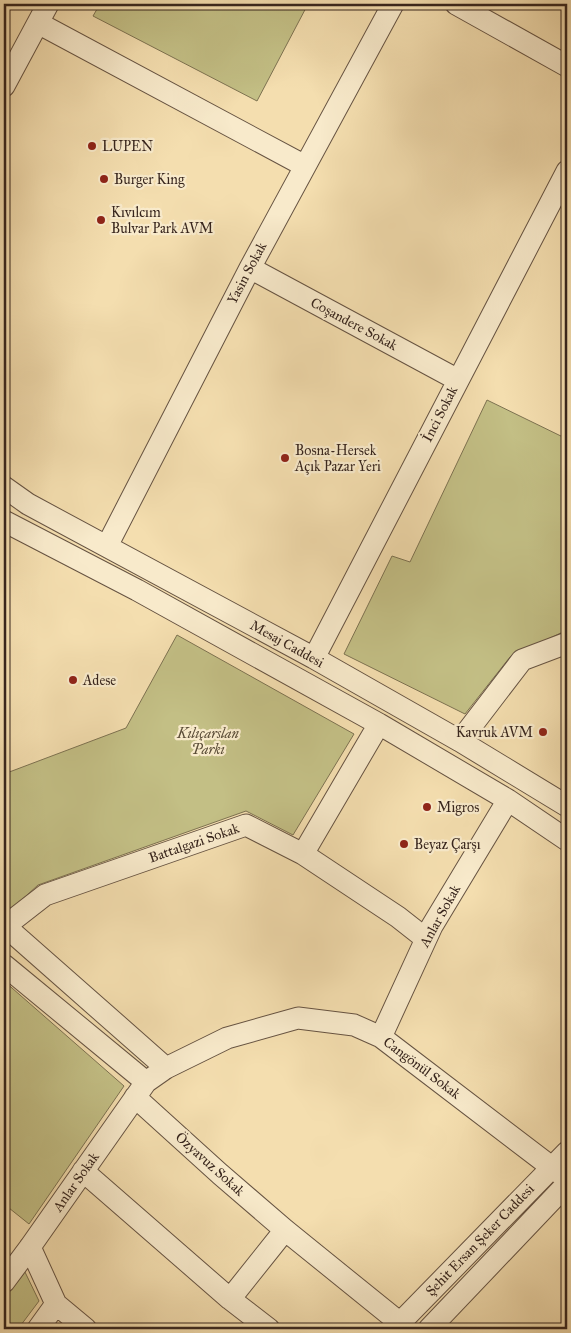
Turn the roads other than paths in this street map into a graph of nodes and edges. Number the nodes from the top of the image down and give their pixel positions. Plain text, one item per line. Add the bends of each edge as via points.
1 (48, 4) edge
2 (393, 4) edge
3 (456, 4) edge
4 (38, 23) junction
5 (567, 66) edge
6 (4, 86) edge
7 (306, 166) junction
8 (567, 171) edge
9 (250, 268) junction
10 (458, 380) junction
11 (4, 487) edge
12 (4, 521) edge
13 (107, 546) junction
14 (567, 643) edge
15 (314, 658) junction
16 (379, 724) junction
17 (460, 741) junction
18 (508, 800) junction
19 (567, 806) edge
20 (567, 840) edge
21 (303, 854) junction
22 (4, 927) edge
23 (426, 939) junction
24 (4, 965) edge
25 (381, 1037) junction
26 (166, 1068) junction
27 (140, 1089) junction
28 (567, 1152) edge
29 (83, 1171) junction
30 (559, 1173) edge
31 (567, 1184) edge
32 (285, 1230) junction
33 (30, 1247) junction
34 (4, 1282) edge
35 (230, 1299) junction
36 (56, 1304) junction
37 (397, 1326) edge
38 (38, 1329) edge
39 (86, 1329) edge
40 (269, 1329) edge
41 (429, 1329) edge

1 - 4 street
2 - 7 street, Yasin Sokak
3 - 5 street
4 - 6 street
4 - 7 street
7 - 9 street, Yasin Sokak
8 - 10 street, İnci Sokak
9 - 10 street, Coşandere Sokak
9 - 13 street, Yasin Sokak
10 - 15 street, İnci Sokak
11 - 13 street, Mesaj Caddesi via 28,504
12 - 16 street, Mesaj Caddesi via 145,594
13 - 15 street, Mesaj Caddesi
14 - 17 street via 522,660
15 - 17 street, Mesaj Caddesi
16 - 18 street, Mesaj Caddesi
16 - 21 street
17 - 19 street, Mesaj Caddesi
18 - 20 street, Mesaj Caddesi
18 - 23 street, Anlar Sokak
21 - 22 street, Battalgazi Sokak via 246,825 45,895
21 - 23 street, Battalgazi Sokak
22 - 26 street, Battalgazi Sokak
23 - 25 street, Anlar Sokak
24 - 27 street, Özyavuz Sokak
25 - 26 street, Cangönül Sokak via 354,1025 298,1018 227,1038
25 - 30 street, Cangönül Sokak
26 - 27 street, Cangönül Sokak
27 - 29 street, Anlar Sokak
27 - 32 street, Özyavuz Sokak via 220,1174
28 - 30 street, Şehit Ersan Şeker Caddesi
29 - 33 street, Anlar Sokak
29 - 35 street
30 - 37 street, Şehit Ersan Şeker Caddesi
31 - 41 street, Şehit Ersan Şeker Caddesi
32 - 35 street
32 - 37 street, Özyavuz Sokak
33 - 34 street, Anlar Sokak
33 - 36 street
35 - 40 street
36 - 38 street
36 - 39 street

